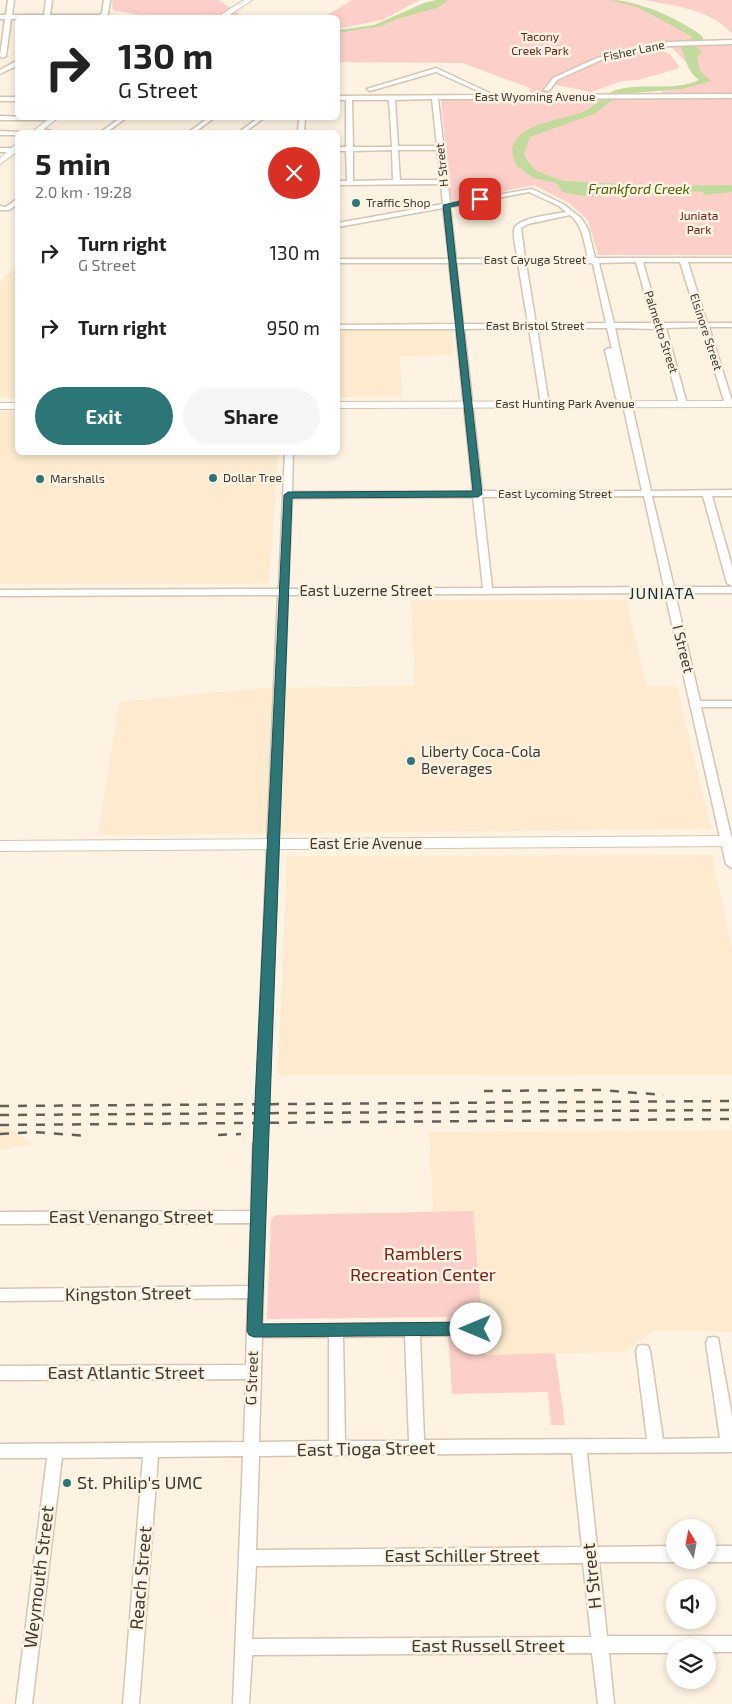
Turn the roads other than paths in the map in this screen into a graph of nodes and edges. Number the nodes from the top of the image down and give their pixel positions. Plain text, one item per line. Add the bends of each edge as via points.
1 (11, 0) edge
2 (49, 0) edge
3 (107, 0) edge
4 (249, 0) edge
5 (47, 15) edge
6 (103, 15) edge
7 (224, 15) edge
8 (0, 17) edge
9 (8, 17) junction
10 (15, 17) edge
11 (732, 42) edge
12 (2, 56) edge
13 (15, 56) edge
14 (15, 64) edge
15 (0, 72) edge
16 (370, 89) dead end
17 (547, 90) dead end
18 (732, 96) edge
19 (496, 97) junction
20 (340, 98) edge
21 (349, 98) junction
22 (392, 98) junction
23 (435, 98) junction
24 (0, 99) edge
25 (15, 99) edge
26 (0, 118) edge
27 (15, 118) edge
28 (52, 120) edge
29 (119, 120) edge
30 (208, 120) edge
31 (258, 120) edge
32 (39, 130) edge
33 (107, 130) edge
34 (195, 130) edge
35 (245, 130) edge
36 (0, 133) edge
37 (15, 133) edge
38 (349, 148) junction
39 (395, 148) junction
40 (440, 148) junction
41 (15, 149) edge
42 (340, 149) edge
43 (0, 150) edge
44 (15, 150) edge
45 (0, 162) edge
46 (444, 182) junction
47 (340, 183) edge
48 (350, 183) junction
49 (397, 183) junction
50 (15, 202) edge
51 (447, 205) junction
52 (3, 208) edge
53 (572, 213) junction
54 (340, 225) edge
55 (452, 260) junction
56 (521, 260) junction
57 (592, 260) junction
58 (639, 260) junction
59 (683, 260) junction
60 (340, 261) edge
61 (731, 262) edge
62 (607, 325) junction
63 (657, 325) junction
64 (704, 325) junction
65 (732, 325) edge
66 (459, 326) junction
67 (532, 326) junction
68 (340, 327) edge
69 (545, 404) junction
70 (626, 404) junction
71 (683, 404) junction
72 (730, 404) edge
73 (340, 405) edge
74 (468, 405) junction
75 (0, 406) edge
76 (15, 406) edge
77 (290, 455) edge
78 (732, 493) edge
79 (478, 494) junction
80 (648, 494) junction
81 (707, 494) junction
82 (288, 495) junction
83 (732, 583) edge
84 (668, 590) junction
85 (732, 590) edge
86 (488, 591) junction
87 (284, 592) junction
88 (0, 593) edge
89 (696, 704) junction
90 (732, 704) edge
91 (729, 842) edge
92 (274, 844) junction
93 (0, 846) edge
94 (732, 864) edge
95 (258, 1217) junction
96 (2, 1218) edge
97 (256, 1292) junction
98 (0, 1295) edge
99 (412, 1329) junction
100 (476, 1329) dead end
101 (254, 1331) junction
102 (336, 1331) junction
103 (712, 1343) dead end
104 (643, 1350) dead end
105 (252, 1372) junction
106 (0, 1373) edge
107 (731, 1445) edge
108 (656, 1446) junction
109 (417, 1447) junction
110 (579, 1447) junction
111 (337, 1450) junction
112 (0, 1451) edge
113 (55, 1451) junction
114 (151, 1451) junction
115 (250, 1451) junction
116 (666, 1554) edge
117 (716, 1554) edge
118 (732, 1554) edge
119 (589, 1555) junction
120 (248, 1558) junction
121 (732, 1644) edge
122 (599, 1645) junction
123 (244, 1647) junction
124 (24, 1704) edge
125 (131, 1704) edge
126 (241, 1704) edge
127 (606, 1704) edge

1 - 9 street
2 - 5 street
3 - 6 street
4 - 7 main road
8 - 9 street
9 - 10 street
9 - 12 street
11 - 17 street, Fisher Lane via 674,44 594,60 555,79
12 - 13 street
14 - 15 street
16 - 19 street via 436,70
18 - 19 street, East Wyoming Avenue
19 - 23 street, East Wyoming Avenue
20 - 21 street, East Wyoming Avenue
21 - 22 street, East Wyoming Avenue
21 - 38 street
22 - 23 street, East Wyoming Avenue
22 - 39 street
23 - 40 street, H Street
24 - 25 street
26 - 27 street
28 - 32 main road
29 - 33 street
30 - 34 street
31 - 35 street
36 - 37 street
38 - 39 street
38 - 42 street
38 - 48 street
39 - 40 street
39 - 49 street
40 - 46 street, H Street
41 - 43 street
44 - 45 main road
46 - 49 street
46 - 51 street, H Street
47 - 48 street
48 - 49 street
50 - 52 street
51 - 53 street, I Street via 530,190
51 - 54 street
51 - 55 street, H Street
53 - 56 street via 526,222 518,227
53 - 57 street, I Street via 584,229
55 - 56 street, East Cayuga Street
55 - 60 street, East Cayuga Street
55 - 66 street, H Street
56 - 57 street, East Cayuga Street
56 - 67 street
57 - 58 street, East Cayuga Street
57 - 62 street, I Street via 589,263
58 - 59 street, East Cayuga Street
58 - 63 street, Palmetto Street
59 - 61 street, East Cayuga Street
59 - 64 street, Elsinore Street
62 - 63 street, East Bristol Street
62 - 67 street, East Bristol Street
62 - 70 street, I Street via 620,398
63 - 64 street, East Bristol Street
63 - 71 street, Palmetto Street via 662,328
64 - 65 street, East Bristol Street
64 - 72 street, Elsinore Street
66 - 67 street, East Bristol Street
66 - 68 street, East Bristol Street
66 - 74 street, H Street
67 - 69 street
69 - 70 main road, East Hunting Park Avenue
69 - 74 main road, East Hunting Park Avenue
70 - 71 main road, East Hunting Park Avenue
70 - 80 street, I Street
71 - 72 main road, East Hunting Park Avenue
73 - 74 main road, East Hunting Park Avenue
74 - 79 street, H Street
75 - 76 main road
77 - 82 street, G Street
78 - 81 street, East Lycoming Street
79 - 80 street, East Lycoming Street
79 - 82 street, East Lycoming Street
79 - 86 street, H Street
80 - 81 street, East Lycoming Street
80 - 84 street, I Street
81 - 83 street
82 - 87 street, G Street
84 - 85 street, East Luzerne Street
84 - 86 street, East Luzerne Street
84 - 89 street, I Street
86 - 87 street, East Luzerne Street
87 - 88 street, East Luzerne Street
87 - 92 street, G Street
89 - 90 street
89 - 91 street, I Street
91 - 92 main road, East Erie Avenue
91 - 94 street, I Street
92 - 93 main road, East Erie Avenue
92 - 95 street, G Street, bridge
95 - 96 street, East Venango Street
95 - 97 street, G Street
97 - 98 street, Kingston Street
97 - 101 street, G Street
99 - 100 street
99 - 102 street
99 - 109 street
101 - 102 street
101 - 105 street, G Street
102 - 111 street
103 - 107 street
104 - 108 street
105 - 106 street, East Atlantic Street
105 - 115 street, G Street
107 - 108 street, East Tioga Street
108 - 110 street, East Tioga Street
109 - 110 street, East Tioga Street
109 - 111 street, East Tioga Street
110 - 119 street, H Street
111 - 115 street, East Tioga Street
112 - 113 street, East Tioga Street
113 - 114 street, East Tioga Street
113 - 124 street, Weymouth Street
114 - 115 street, East Tioga Street
114 - 125 street, Reach Street
115 - 120 street, G Street
116 - 119 street, East Schiller Street
117 - 118 street
119 - 120 street, East Schiller Street
119 - 122 street, H Street
120 - 123 street, G Street
121 - 122 street, East Russell Street
122 - 123 street, East Russell Street
122 - 127 street, H Street
123 - 126 street, G Street

